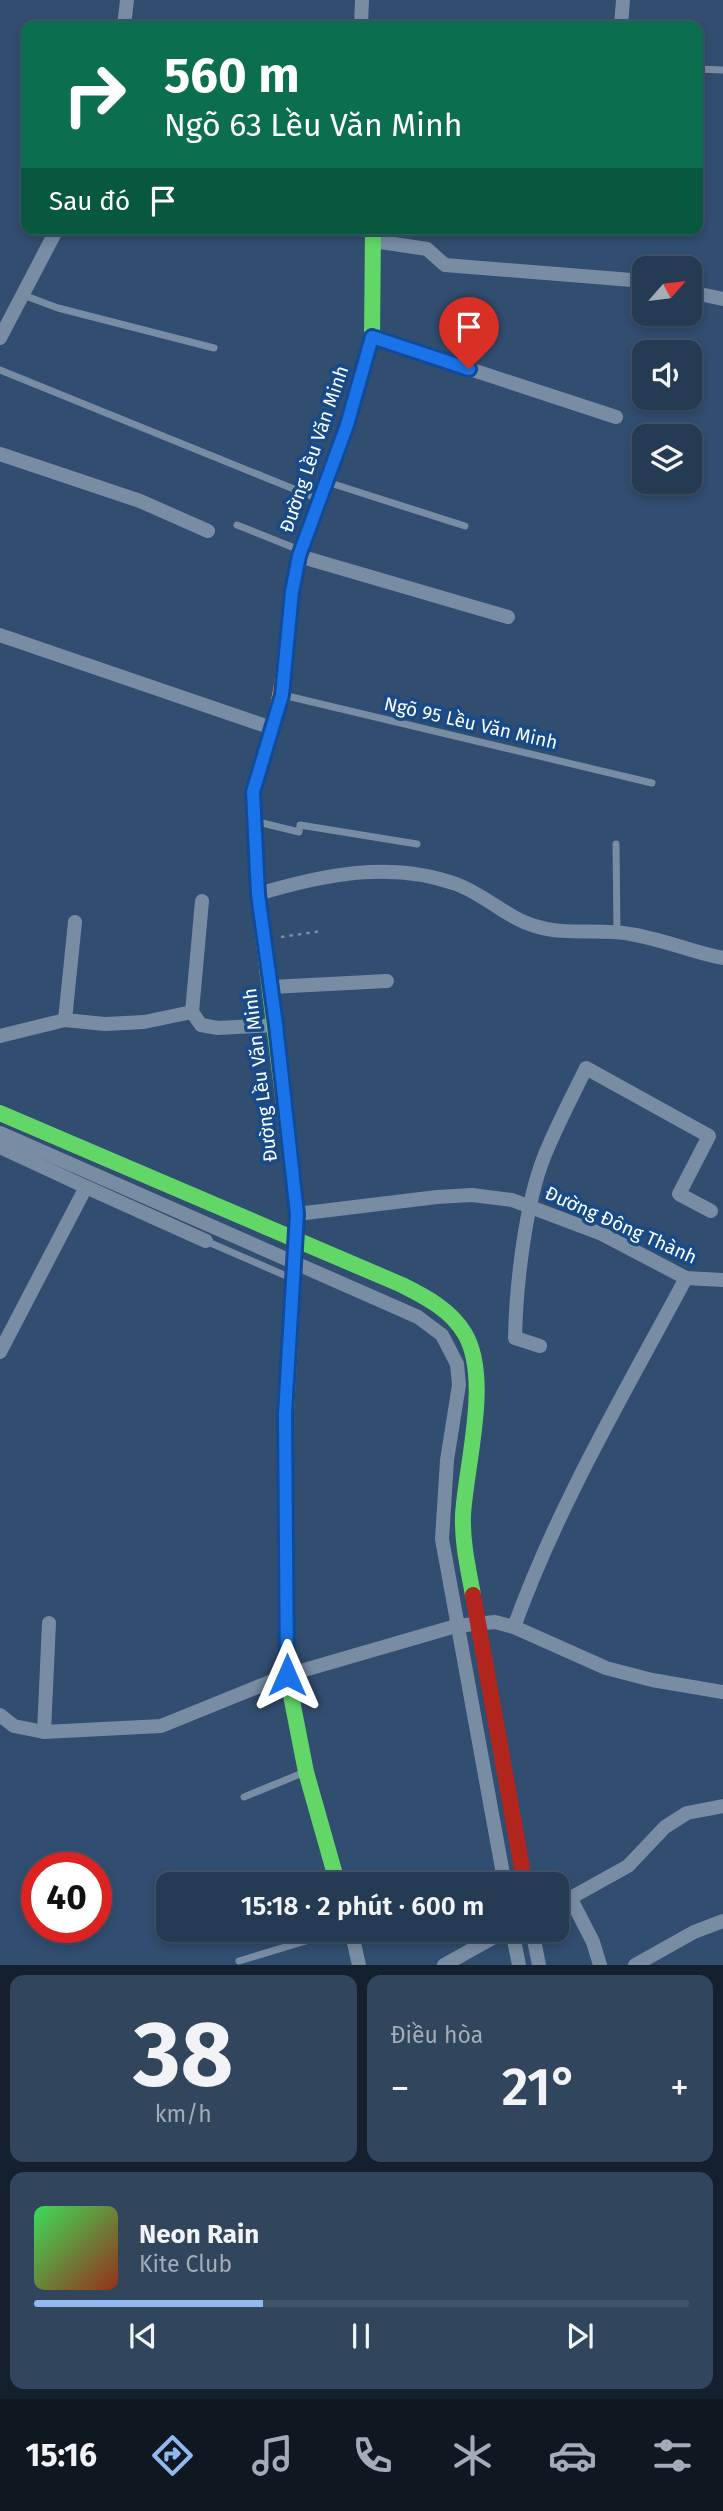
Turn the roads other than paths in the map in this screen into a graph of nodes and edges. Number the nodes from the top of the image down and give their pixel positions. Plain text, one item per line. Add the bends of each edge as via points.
1 (127, 0) edge
2 (362, 0) edge
3 (623, 0) edge
4 (125, 21) edge
5 (361, 21) edge
6 (621, 21) edge
7 (703, 69) edge
8 (723, 70) edge
9 (54, 235) edge
10 (374, 235) edge
11 (632, 280) edge
12 (23, 295) junction
13 (702, 295) edge
14 (723, 299) edge
15 (372, 337) junction
16 (0, 338) edge
17 (214, 348) dead end
18 (0, 370) edge
19 (616, 418) dead end
20 (0, 454) edge
21 (327, 481) junction
22 (320, 500) junction
23 (237, 525) dead end
24 (466, 526) dead end
25 (208, 531) dead end
26 (300, 553) junction
27 (508, 617) dead end
28 (0, 635) edge
29 (282, 695) junction
30 (272, 728) junction
31 (652, 783) dead end
32 (254, 821) junction
33 (417, 844) dead end
34 (616, 844) dead end
35 (258, 894) junction
36 (202, 901) dead end
37 (75, 922) dead end
38 (617, 932) junction
39 (723, 958) edge
40 (387, 981) dead end
41 (271, 987) junction
42 (192, 1012) junction
43 (65, 1020) junction
44 (276, 1025) junction
45 (0, 1036) edge
46 (0, 1113) edge
47 (0, 1133) edge
48 (0, 1147) edge
49 (86, 1187) junction
50 (531, 1206) junction
51 (711, 1211) dead end
52 (297, 1214) junction
53 (296, 1237) junction
54 (206, 1241) joint
55 (293, 1271) junction
56 (686, 1278) junction
57 (723, 1280) edge
58 (540, 1346) dead end
59 (0, 1352) edge
60 (451, 1436) junction
61 (470, 1438) junction
62 (480, 1622) junction
63 (48, 1623) dead end
64 (456, 1626) junction
65 (514, 1627) junction
66 (287, 1675) junction
67 (723, 1692) edge
68 (0, 1714) edge
69 (44, 1732) junction
70 (306, 1772) junction
71 (244, 1797) dead end
72 (723, 1806) edge
73 (522, 1862) junction
74 (503, 1866) junction
75 (334, 1872) edge
76 (504, 1872) edge
77 (523, 1872) edge
78 (571, 1899) joint
79 (723, 1921) edge
80 (302, 1942) edge
81 (354, 1942) edge
82 (486, 1942) edge
83 (512, 1942) edge
84 (534, 1942) edge
85 (239, 1961) dead end
86 (359, 1965) edge
87 (443, 1965) edge
88 (519, 1965) edge
89 (539, 1965) edge
90 (600, 1965) edge
91 (635, 1965) edge

1 - 4 street
2 - 5 street
3 - 6 street
7 - 8 lane
9 - 12 street
10 - 11 street via 427,249 445,265
10 - 15 street, Đường Lều Văn Minh
12 - 16 street
12 - 17 lane
13 - 14 street
15 - 19 street
15 - 21 street, Đường Lều Văn Minh
18 - 22 lane
20 - 25 street via 140,501
21 - 22 street, Đường Lều Văn Minh
21 - 24 lane
22 - 26 street, Đường Lều Văn Minh
23 - 26 lane
26 - 27 street
26 - 29 street, Đường Lều Văn Minh
28 - 30 street
29 - 30 street, Đường Lều Văn Minh
29 - 31 lane, Ngõ 95 Lều Văn Minh
30 - 32 street, Đường Lều Văn Minh via 253,792
32 - 33 lane via 299,832 300,825
32 - 35 street, Đường Lều Văn Minh
34 - 38 lane
35 - 38 street via 334,875 408,872 455,884 534,926
35 - 41 street, Đường Lều Văn Minh
36 - 42 street
37 - 43 street
38 - 39 street
40 - 41 street
41 - 44 street, Đường Lều Văn Minh
42 - 43 street via 144,1022
42 - 44 street via 201,1025 209,1027
43 - 45 street
44 - 52 street, Đường Lều Văn Minh
46 - 53 street
47 - 55 street
48 - 49 street
49 - 54 street
49 - 59 street
50 - 51 street via 543,1159 586,1068 709,1136 679,1194
50 - 52 street, Đường Đông Thành via 471,1195
50 - 56 street, Đường Đông Thành via 602,1234
50 - 58 street via 515,1307 515,1338
52 - 53 street, Đường Lều Văn Minh
53 - 55 street, Đường Lều Văn Minh
53 - 61 street via 425,1296 459,1324 475,1366
54 - 55 lane
55 - 60 street via 418,1317 442,1335 457,1364 459,1385
55 - 66 street, Đường Lều Văn Minh via 285,1414
56 - 57 street, Đường Đông Thành
56 - 65 street via 599,1440
60 - 61 street
60 - 64 street via 442,1539
61 - 62 street via 463,1538
62 - 64 street
62 - 65 street
62 - 73 street
63 - 69 street
64 - 66 street
64 - 74 street
65 - 67 street via 606,1668
66 - 69 street via 161,1726
66 - 70 street, Đường Lều Văn Minh
68 - 69 street via 14,1726
70 - 71 lane
70 - 75 street, Đường Lều Văn Minh
72 - 78 street via 687,1813 665,1826 628,1866
73 - 74 street
73 - 77 street
74 - 76 street
78 - 90 street
79 - 91 street
80 - 85 lane
81 - 86 street
82 - 87 street
83 - 88 street
84 - 89 street

